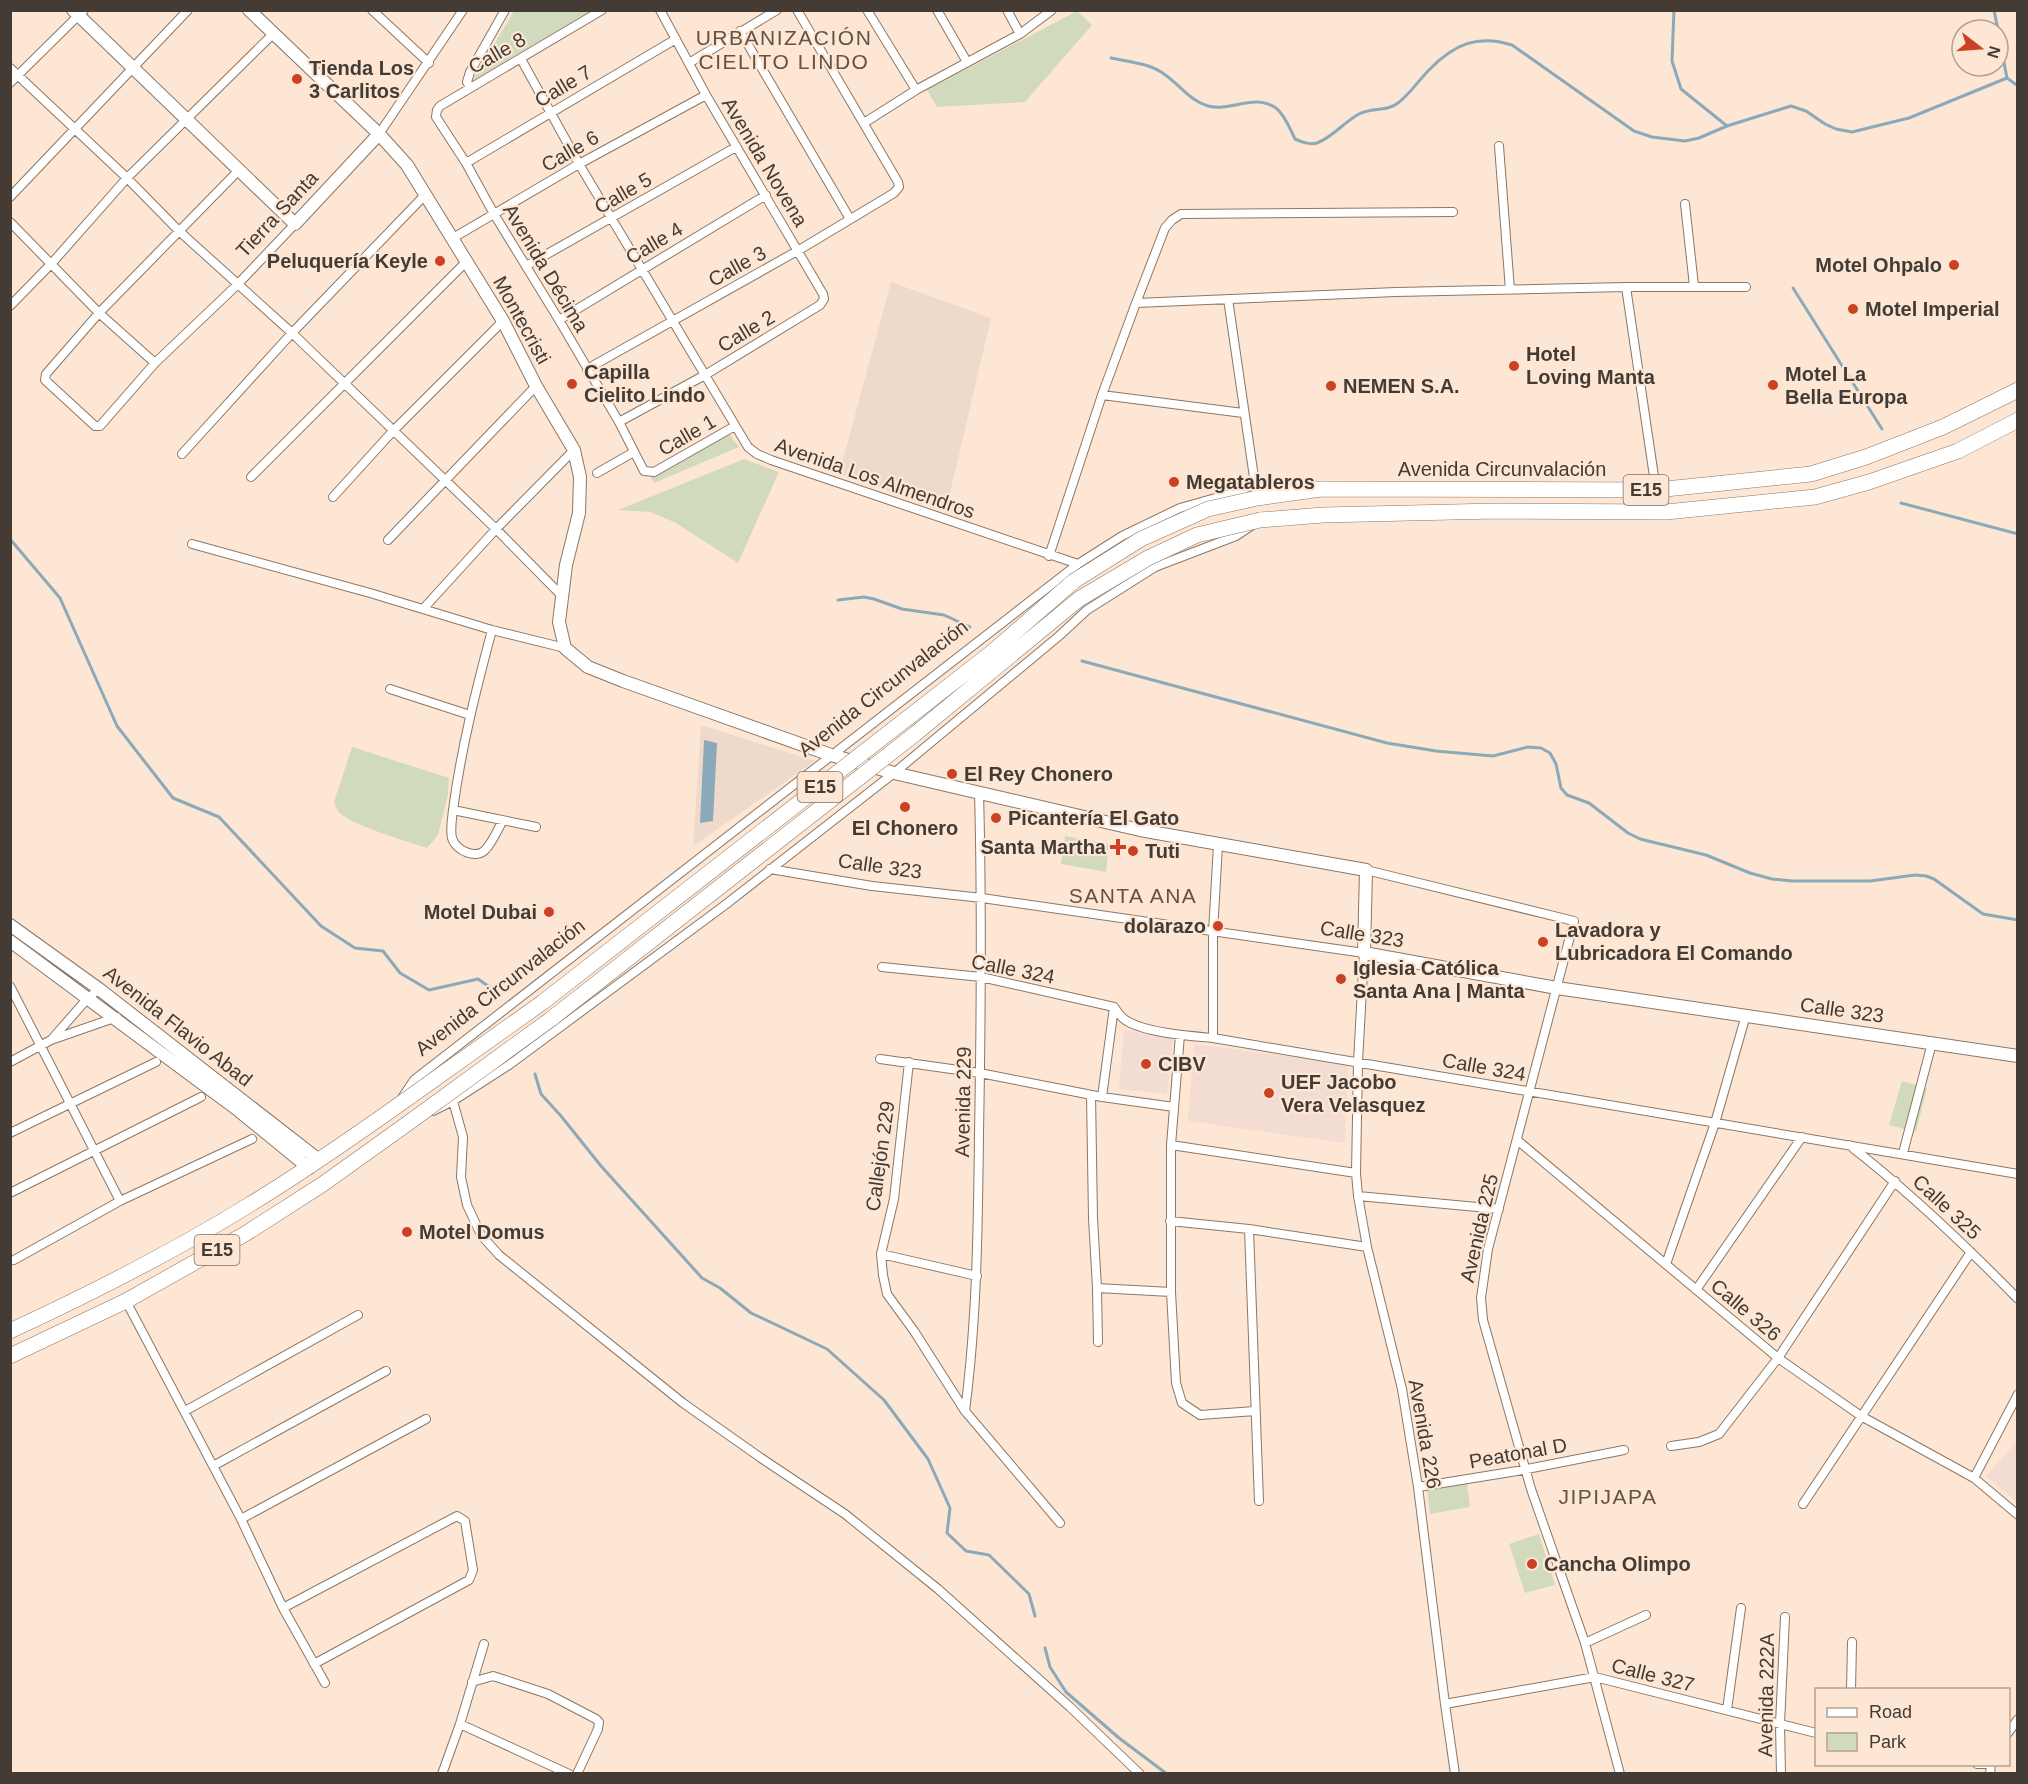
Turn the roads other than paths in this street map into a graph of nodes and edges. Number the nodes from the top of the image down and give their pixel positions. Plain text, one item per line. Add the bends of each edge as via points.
1 (188, 10) edge
2 (249, 10) edge
3 (372, 10) edge
4 (463, 10) edge
5 (505, 10) edge
6 (602, 10) edge
7 (660, 10) edge
8 (777, 10) edge
9 (797, 10) edge
10 (867, 10) edge
11 (937, 10) edge
12 (1007, 10) edge
13 (1052, 10) edge
14 (79, 12) edge
15 (740, 31) junction
16 (274, 33) junction
17 (1020, 34) junction
18 (676, 39) junction
19 (521, 58) junction
20 (967, 62) junction
21 (429, 63) junction
22 (689, 63) junction
23 (10, 68) edge
24 (132, 68) junction
25 (18, 75) junction
26 (10, 83) edge
27 (470, 87) junction
28 (916, 90) junction
29 (706, 94) junction
30 (440, 106) joint
31 (550, 113) junction
32 (187, 118) junction
33 (864, 123) junction
34 (74, 129) junction
35 (379, 134) junction
36 (736, 147) junction
37 (1499, 147) dead end
38 (466, 163) junction
39 (579, 164) junction
40 (238, 170) junction
41 (127, 178) junction
42 (425, 195) junction
43 (766, 195) junction
44 (10, 197) edge
45 (1685, 204) dead end
46 (1453, 212) dead end
47 (494, 214) junction
48 (612, 218) junction
49 (850, 219) junction
50 (10, 222) edge
51 (294, 224) junction
52 (179, 231) junction
53 (453, 238) junction
54 (799, 250) junction
55 (467, 261) junction
56 (52, 263) junction
57 (526, 266) junction
58 (642, 270) junction
59 (237, 285) junction
60 (1626, 286) junction
61 (1694, 286) junction
62 (1746, 287) dead end
63 (1510, 290) junction
64 (824, 299) joint
65 (1228, 299) junction
66 (1136, 303) junction
67 (10, 306) edge
68 (99, 313) junction
69 (559, 320) junction
70 (672, 320) junction
71 (503, 321) junction
72 (292, 333) junction
73 (155, 363) junction
74 (587, 369) junction
75 (705, 375) junction
76 (345, 385) junction
77 (536, 386) junction
78 (2018, 390) edge
79 (1102, 395) junction
80 (1244, 413) junction
81 (2018, 420) edge
82 (619, 422) junction
83 (735, 426) junction
84 (393, 431) junction
85 (574, 450) junction
86 (633, 452) junction
87 (182, 454) dead end
88 (654, 472) joint
89 (597, 473) dead end
90 (251, 477) dead end
91 (445, 482) junction
92 (1627, 490) junction
93 (1656, 490) junction
94 (333, 497) dead end
95 (1257, 498) junction
96 (1628, 512) junction
97 (1260, 520) junction
98 (496, 529) junction
99 (388, 540) dead end
100 (192, 544) dead end
101 (1049, 556) junction
102 (1078, 564) junction
103 (561, 595) junction
104 (423, 609) junction
105 (492, 630) junction
106 (566, 648) junction
107 (390, 689) dead end
108 (470, 715) junction
109 (831, 755) junction
110 (894, 773) junction
111 (979, 792) junction
112 (453, 810) junction
113 (503, 820) junction
114 (536, 827) dead end
115 (1218, 845) junction
116 (771, 869) junction
117 (1366, 870) junction
118 (982, 898) junction
119 (10, 926) edge
120 (1213, 932) junction
121 (10, 941) edge
122 (1364, 953) junction
123 (882, 966) dead end
124 (981, 977) junction
125 (1557, 988) junction
126 (99, 989) junction
127 (12, 990) edge
128 (87, 999) junction
129 (1114, 1007) junction
130 (125, 1009) junction
131 (1746, 1015) junction
132 (116, 1019) junction
133 (1180, 1035) junction
134 (1213, 1038) junction
135 (51, 1040) junction
136 (1932, 1043) junction
137 (41, 1046) junction
138 (2018, 1056) edge
139 (880, 1059) dead end
140 (10, 1062) edge
141 (156, 1062) dead end
142 (909, 1062) junction
143 (1358, 1062) junction
144 (980, 1073) junction
145 (1530, 1092) junction
146 (1091, 1095) junction
147 (201, 1097) dead end
148 (1102, 1097) junction
149 (453, 1101) junction
150 (71, 1104) junction
151 (397, 1106) junction
152 (1174, 1107) junction
153 (411, 1121) junction
154 (1715, 1123) junction
155 (10, 1133) edge
156 (1802, 1137) junction
157 (252, 1139) dead end
158 (1517, 1140) junction
159 (1171, 1145) junction
160 (1849, 1145) junction
161 (95, 1150) junction
162 (1903, 1153) junction
163 (314, 1164) junction
164 (1356, 1173) junction
165 (2018, 1174) edge
166 (1895, 1181) junction
167 (10, 1193) edge
168 (1359, 1196) junction
169 (120, 1201) junction
170 (1499, 1209) junction
171 (1170, 1221) junction
172 (1249, 1229) junction
173 (1367, 1247) junction
174 (1971, 1252) junction
175 (881, 1254) junction
176 (14, 1260) dead end
177 (1666, 1264) junction
178 (977, 1276) junction
179 (1097, 1288) junction
180 (1696, 1290) junction
181 (1171, 1293) junction
182 (2018, 1299) edge
183 (126, 1301) junction
184 (358, 1315) dead end
185 (34, 1320) junction
186 (10, 1331) edge
187 (42, 1341) junction
188 (1098, 1342) dead end
189 (10, 1356) edge
190 (1778, 1358) junction
191 (386, 1371) dead end
192 (2018, 1394) edge
193 (185, 1411) junction
194 (965, 1411) junction
195 (1255, 1411) junction
196 (1861, 1416) junction
197 (426, 1419) dead end
198 (1671, 1446) dead end
199 (1624, 1450) dead end
200 (213, 1466) junction
201 (1525, 1469) junction
202 (1974, 1478) junction
203 (1418, 1487) junction
204 (1259, 1501) dead end
205 (1803, 1503) dead end
206 (2018, 1515) edge
207 (241, 1519) junction
208 (1060, 1523) dead end
209 (284, 1608) junction
210 (1741, 1608) dead end
211 (1646, 1615) dead end
212 (1785, 1617) dead end
213 (1852, 1642) dead end
214 (1585, 1643) junction
215 (484, 1644) dead end
216 (315, 1664) junction
217 (1595, 1677) junction
218 (472, 1682) junction
219 (325, 1683) dead end
220 (1851, 1688) edge
221 (1444, 1704) junction
222 (1727, 1710) junction
223 (460, 1724) junction
224 (1780, 1724) junction
225 (1815, 1733) edge
226 (442, 1773) edge
227 (569, 1773) edge
228 (577, 1773) edge
229 (1140, 1773) edge
230 (1455, 1773) edge
231 (1620, 1773) edge
232 (1781, 1773) edge

1 - 24 street
2 - 16 street, Montecristi
3 - 21 street
4 - 21 street, Tierra Santa
5 - 27 street via 470,72
6 - 19 street, Calle 8
7 - 18 street, Avenida Novena
8 - 15 street
9 - 33 street
10 - 28 street
11 - 20 street
12 - 17 street
13 - 17 street
14 - 24 street
14 - 25 street
15 - 22 street
15 - 49 street
16 - 32 street
16 - 35 street, Montecristi
17 - 20 street
18 - 22 street, Avenida Novena
18 - 31 street, Calle 7
19 - 27 street, Calle 8
19 - 31 street, Avenida Los Almendros
20 - 28 street
21 - 35 street, Tierra Santa
22 - 29 street, Avenida Novena
23 - 25 street
24 - 32 street
24 - 34 street
25 - 26 street
25 - 34 street
27 - 30 street, Calle 8
28 - 33 street
29 - 36 street, Avenida Novena
29 - 39 street, Calle 6
30 - 38 street, Avenida Décima via 436,117
31 - 38 street, Calle 7
31 - 39 street, Avenida Los Almendros
32 - 40 street
32 - 41 street
33 - 49 street, Calle 3 via 899,187
34 - 41 street
34 - 44 street
35 - 42 street, Montecristi via 407,165
35 - 51 street, Tierra Santa
36 - 43 street, Avenida Novena
36 - 48 street, Calle 5
37 - 63 street
38 - 47 street, Avenida Décima
39 - 47 street, Calle 6
39 - 48 street, Avenida Los Almendros
40 - 51 street
40 - 52 street
41 - 52 street
41 - 56 street
42 - 53 street, Montecristi
42 - 72 street
43 - 54 street, Avenida Novena
43 - 58 street, Calle 4
45 - 61 street
46 - 66 street via 1181,214 1165,228
47 - 53 street, Calle 6
47 - 57 street, Avenida Décima
48 - 57 street, Calle 5
48 - 58 street, Avenida Los Almendros
49 - 54 street, Calle 3
50 - 56 street
51 - 59 street, Tierra Santa
52 - 59 street
52 - 68 street
53 - 55 street, Montecristi
54 - 64 street, Avenida Novena
54 - 70 street, Calle 3
55 - 71 street, Montecristi
55 - 76 street
56 - 67 street
56 - 68 street
57 - 69 street, Avenida Décima
58 - 69 street, Calle 4
58 - 70 street, Avenida Los Almendros
59 - 72 street
59 - 73 street, Tierra Santa
60 - 61 street
60 - 63 street
60 - 93 street
61 - 62 street
63 - 65 street
64 - 75 street, Calle 2
65 - 66 street
65 - 80 street
66 - 79 street
68 - 73 street
68 - 73 street, Tierra Santa via 45,380 98,427
69 - 74 street, Avenida Décima
70 - 74 street, Calle 3
70 - 75 street, Avenida Los Almendros
71 - 77 street, Montecristi
71 - 84 street
72 - 76 street
72 - 87 street
74 - 82 street, Avenida Décima
75 - 82 street, Calle 2
75 - 83 street, Avenida Los Almendros
76 - 84 street
76 - 90 street
77 - 85 street, Montecristi
77 - 91 street
78 - 93 highway, Avenida Circunvalación / E15 via 1943,427 1866,458 1811,474
79 - 80 street
79 - 101 street
80 - 95 street
81 - 96 highway, E15 via 1958,451 1815,497 1666,512
82 - 86 street, Avenida Décima
83 - 88 street, Calle 1
83 - 101 street, Avenida Los Almendros via 748,447 771,460
84 - 91 street
84 - 94 street
85 - 98 street
85 - 103 street, Montecristi via 580,477 579,513
86 - 88 street, Avenida Décima via 644,471
86 - 89 street
91 - 98 street
91 - 99 street
92 - 93 highway, Avenida Circunvalación / E15
92 - 95 highway, Avenida Circunvalación / E15 via 1321,489
92 - 96 highway
95 - 102 street, Avenida Circunvalación / E15 via 1226,495 1180,508 1122,536
95 - 151 highway, Avenida Circunvalación / E15, bridge via 1208,509 1141,539 1074,581 991,653 562,987
96 - 97 highway, E15 via 1485,511
97 - 110 street, E15 via 1236,536 1155,567 1087,610
97 - 153 highway, E15, bridge via 1197,535 1148,558 1079,599 915,734 570,1005
98 - 103 street
98 - 104 street
100 - 104 street
101 - 102 street, Avenida Los Almendros
102 - 109 street, Avenida Circunvalación / E15
103 - 106 street, Montecristi via 559,622
104 - 105 street
105 - 106 street
105 - 108 street
106 - 109 street via 588,667
107 - 108 street
108 - 112 street
109 - 110 street
109 - 151 street, Avenida Circunvalación / E15 via 414,1080
110 - 111 street
110 - 116 street, E15
111 - 115 street
111 - 118 street, Avenida 229
112 - 113 street
112 - 113 street via 451,835 460,849 468,853 485,850
113 - 114 street
115 - 117 street
115 - 120 street
116 - 118 street, Calle 323 via 872,886
116 - 149 street, E15 via 509,1065
117 - 122 street
117 - 125 street, Avenida 225 via 1574,921
118 - 120 street, Calle 323
118 - 124 street, Avenida 229
119 - 126 street, Avenida Flavio Abad
120 - 122 street, Calle 323
120 - 134 street
121 - 128 street, Avenida Flavio Abad
122 - 125 street, Calle 323
122 - 143 street, Avenida 226
123 - 124 street, Calle 324
124 - 129 street, Calle 324
124 - 144 street, Avenida 229
125 - 131 street, Calle 323
125 - 145 street, Avenida 225
126 - 128 street
126 - 130 street, Avenida Flavio Abad
127 - 137 street
128 - 132 street, Avenida Flavio Abad
128 - 135 street
129 - 133 street, Calle 324 via 1129,1023
129 - 148 street
130 - 132 street
130 - 163 street, Avenida Flavio Abad
131 - 136 street, Calle 323
131 - 154 street
132 - 135 street
132 - 163 street, Avenida Flavio Abad
133 - 134 street, Calle 324
133 - 152 street
134 - 143 street, Calle 324
135 - 137 street
136 - 138 street, Calle 323
136 - 162 street
137 - 140 street
137 - 150 street
139 - 142 street
141 - 150 street
142 - 144 street
142 - 175 street, Callejón 229 via 896,1189
143 - 145 street, Calle 324
143 - 164 street, Avenida 226
144 - 146 street
144 - 178 street, Avenida 229
145 - 154 street, Calle 324
145 - 158 street, Avenida 225
146 - 148 street
146 - 179 street
147 - 161 street
148 - 152 street
149 - 153 street, E15
149 - 229 street via 463,1137 461,1177 467,1205 481,1235 499,1255 683,1403 845,1514 938,1589
150 - 155 street
150 - 161 street
151 - 163 highway, Avenida Circunvalación / E15
152 - 159 street
153 - 183 highway, E15 via 245,1234
154 - 156 street, Calle 324
154 - 177 street
156 - 160 street, Calle 324
156 - 180 street
157 - 169 street
158 - 170 street, Avenida 225
158 - 177 street, Calle 326
159 - 164 street
159 - 171 street
160 - 162 street, Calle 324
160 - 166 street, Calle 325
161 - 167 street
161 - 169 street
162 - 165 street, Calle 324
163 - 185 highway, Avenida Circunvalación / E15 via 181,1245
164 - 168 street, Avenida 226
166 - 174 street, Calle 325
166 - 190 street
168 - 170 street
168 - 173 street, Avenida 226
169 - 176 street
170 - 201 street, Avenida 225 via 1488,1249 1481,1298 1483,1320
171 - 172 street
171 - 181 street
172 - 173 street
172 - 195 street
173 - 203 street, Avenida 226 via 1401,1389
174 - 182 street, Calle 325
174 - 196 street
175 - 178 street
175 - 194 street, Callejón 229 via 887,1294
177 - 180 street, Calle 326
178 - 194 street, Avenida 229
179 - 181 street
179 - 188 street
180 - 190 street, Calle 326
181 - 195 street via 1176,1383 1182,1403 1200,1415
183 - 187 highway, E15
183 - 193 street
184 - 193 street
185 - 186 highway, Avenida Circunvalación / E15
185 - 187 highway
187 - 189 highway, E15
190 - 196 street, Calle 326
190 - 198 street via 1719,1434
191 - 200 street
192 - 202 street
193 - 200 street
194 - 208 street, Callejón 229
195 - 204 street
196 - 202 street, Calle 326
196 - 205 street
197 - 207 street
199 - 201 street, Peatonal D
200 - 207 street
201 - 203 street, Peatonal D
201 - 214 street, Avenida 225
202 - 206 street
203 - 221 street, Avenida 226
207 - 209 street
209 - 216 street
209 - 216 street via 457,1516 465,1521 473,1570 469,1580
210 - 222 street
211 - 214 street
212 - 224 street, Avenida 222A
213 - 220 street
214 - 217 street, Avenida 225
215 - 218 street
216 - 219 street
217 - 221 street, Calle 327
217 - 222 street, Calle 327
217 - 231 street, Avenida 225
218 - 223 street
218 - 228 street via 493,1676 548,1694 596,1719 598,1729
221 - 230 street, Avenida 226
222 - 224 street, Calle 327
223 - 226 street
223 - 227 street
224 - 225 street, Calle 327
224 - 232 street, Avenida 222A

